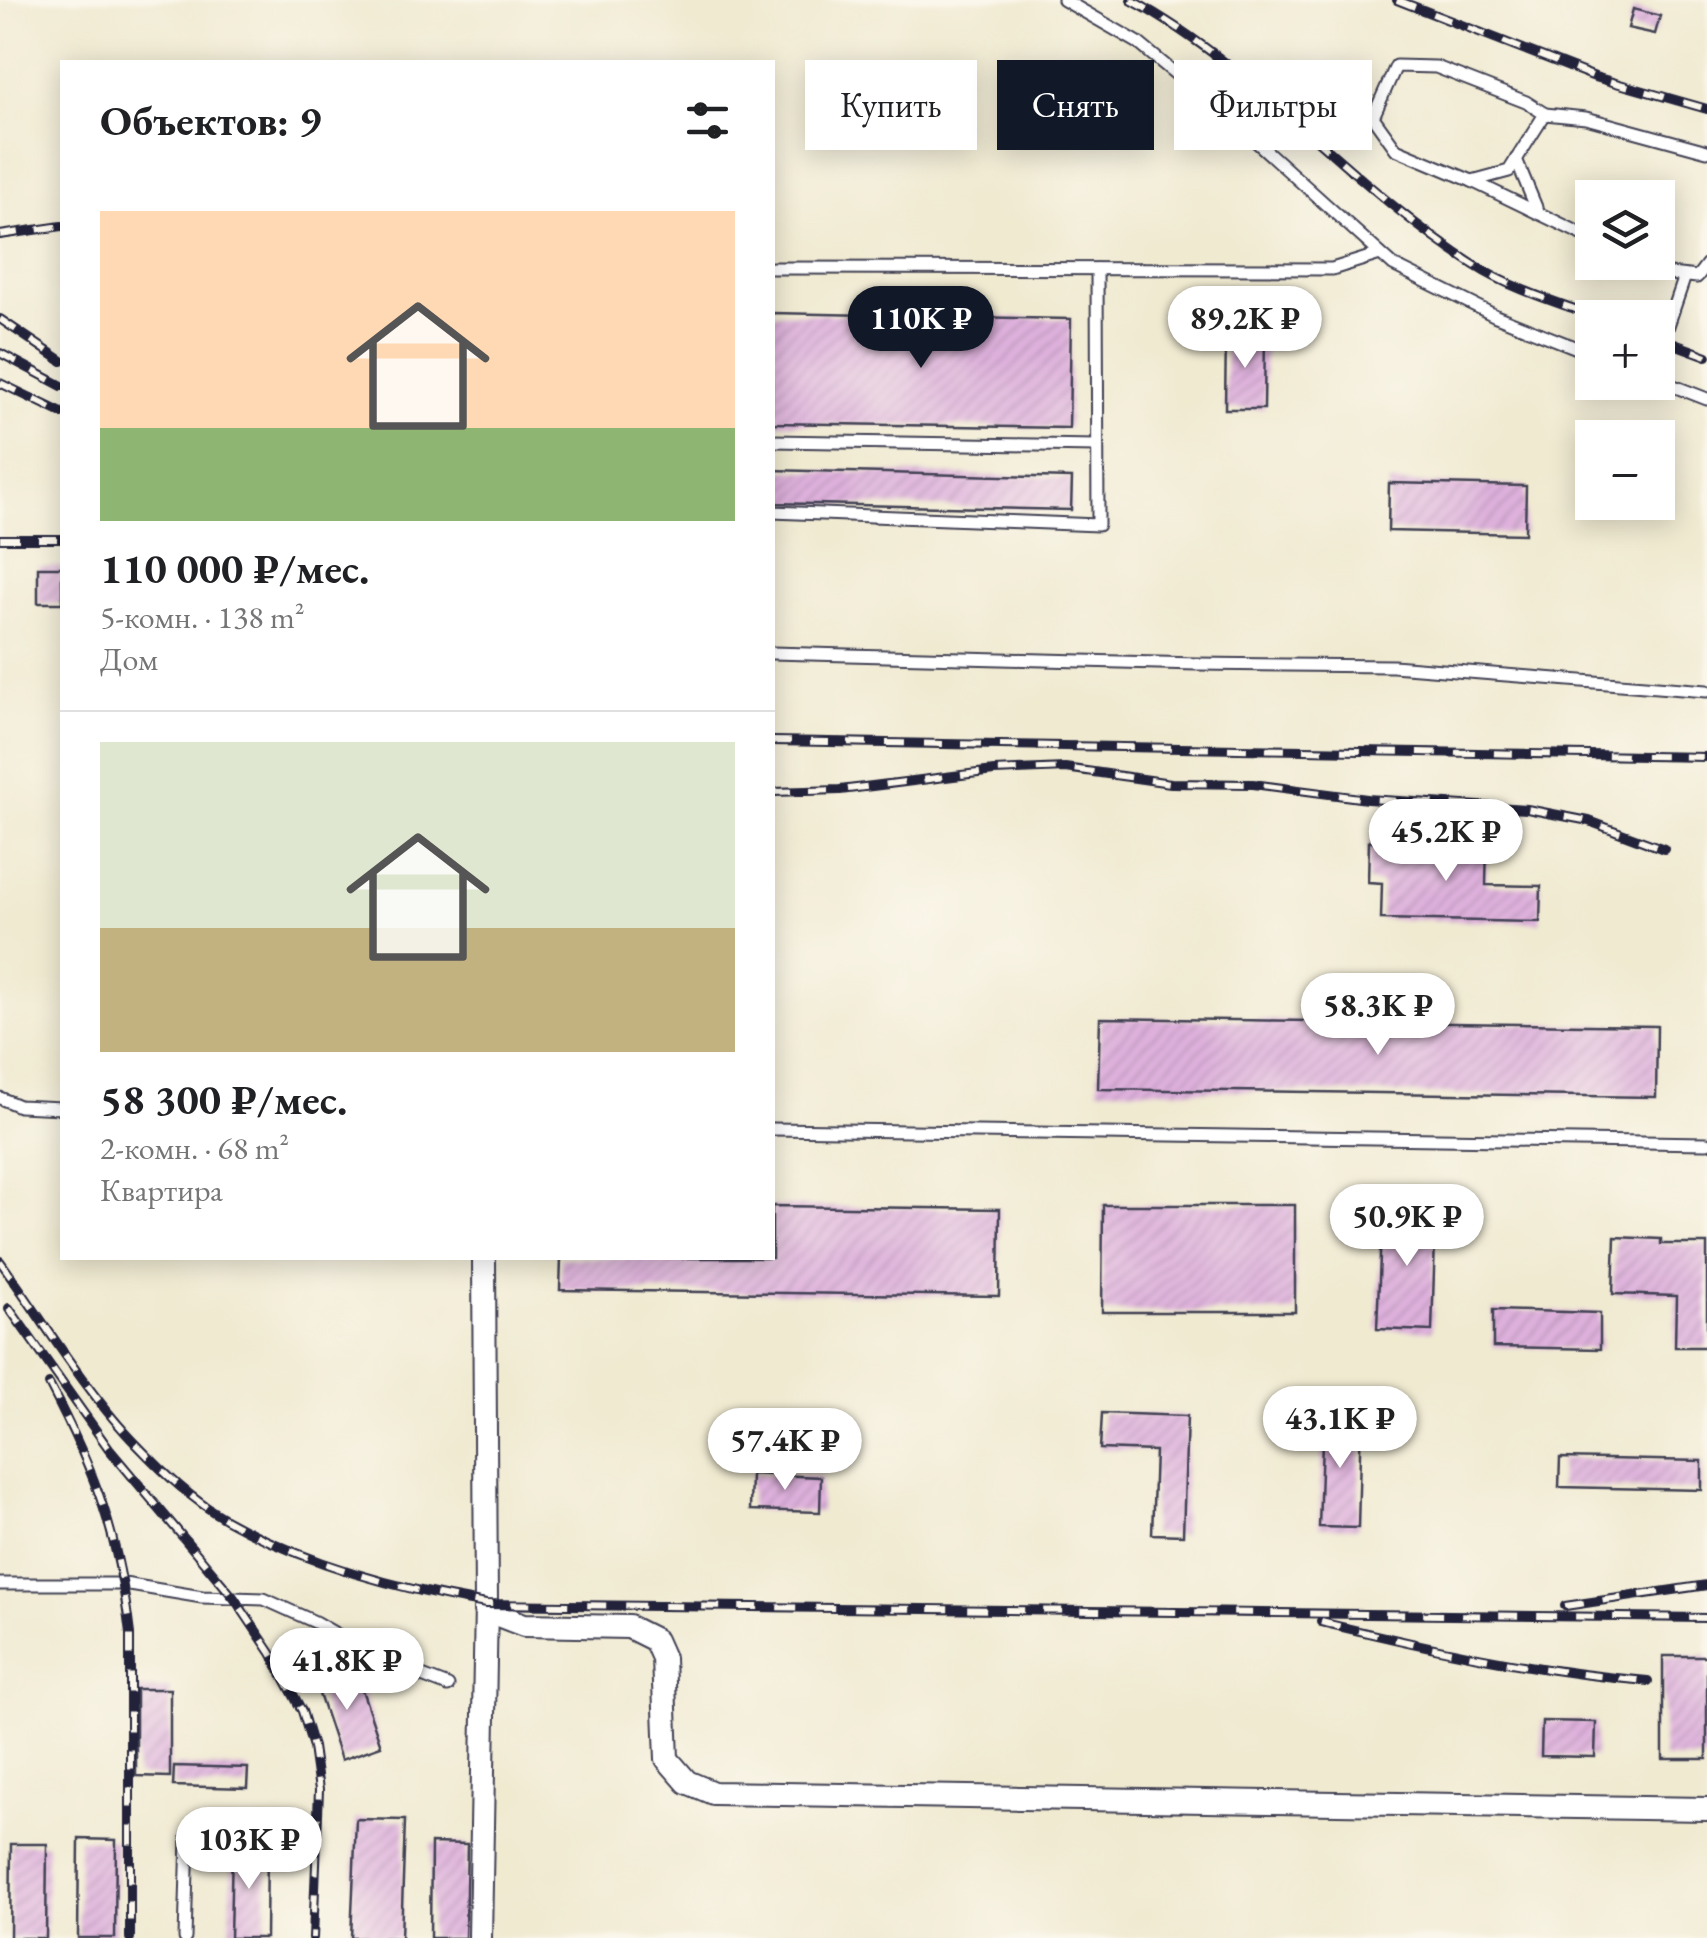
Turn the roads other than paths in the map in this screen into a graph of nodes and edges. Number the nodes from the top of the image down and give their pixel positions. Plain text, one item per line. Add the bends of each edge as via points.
1 (1064, 0) edge
2 (1545, 114) junction
3 (1707, 151) edge
4 (1516, 160) junction
5 (1472, 180) junction
6 (1538, 212) junction
7 (1575, 230) edge
8 (1380, 254) junction
9 (1707, 264) edge
10 (775, 268) edge
11 (1097, 269) junction
12 (1675, 275) edge
13 (1685, 276) junction
14 (1675, 305) edge
15 (1575, 347) edge
16 (1675, 387) edge
17 (1707, 399) edge
18 (775, 441) edge
19 (1098, 446) junction
20 (775, 512) edge
21 (775, 653) edge
22 (1707, 691) edge
23 (0, 1098) edge
24 (60, 1108) edge
25 (775, 1129) edge
26 (1707, 1143) edge
27 (484, 1260) edge
28 (0, 1584) edge
29 (486, 1610) junction
30 (448, 1686) dead end
31 (1707, 1810) edge
32 (188, 1836) dead end
33 (185, 1938) edge
34 (480, 1938) edge

1 - 8 lane via 1137,42
2 - 3 lane via 1586,118
2 - 4 lane
2 - 5 lane via 1436,68 1396,66 1373,118 1396,149
4 - 5 lane via 1509,171
4 - 6 lane
5 - 6 lane
6 - 7 lane
8 - 11 lane via 1332,270
8 - 15 lane via 1496,316
9 - 13 lane via 1697,277
10 - 11 lane
11 - 19 lane
12 - 13 lane
13 - 14 lane
16 - 17 lane
18 - 19 lane
19 - 20 lane via 1098,526
21 - 22 lane via 1393,666
23 - 24 lane
25 - 26 lane
27 - 29 street
28 - 30 lane via 124,1584 202,1598 264,1599 383,1661
29 - 31 street via 524,1625 629,1627 655,1640 663,1658 667,1759 687,1782 712,1793
29 - 34 street
32 - 33 lane

